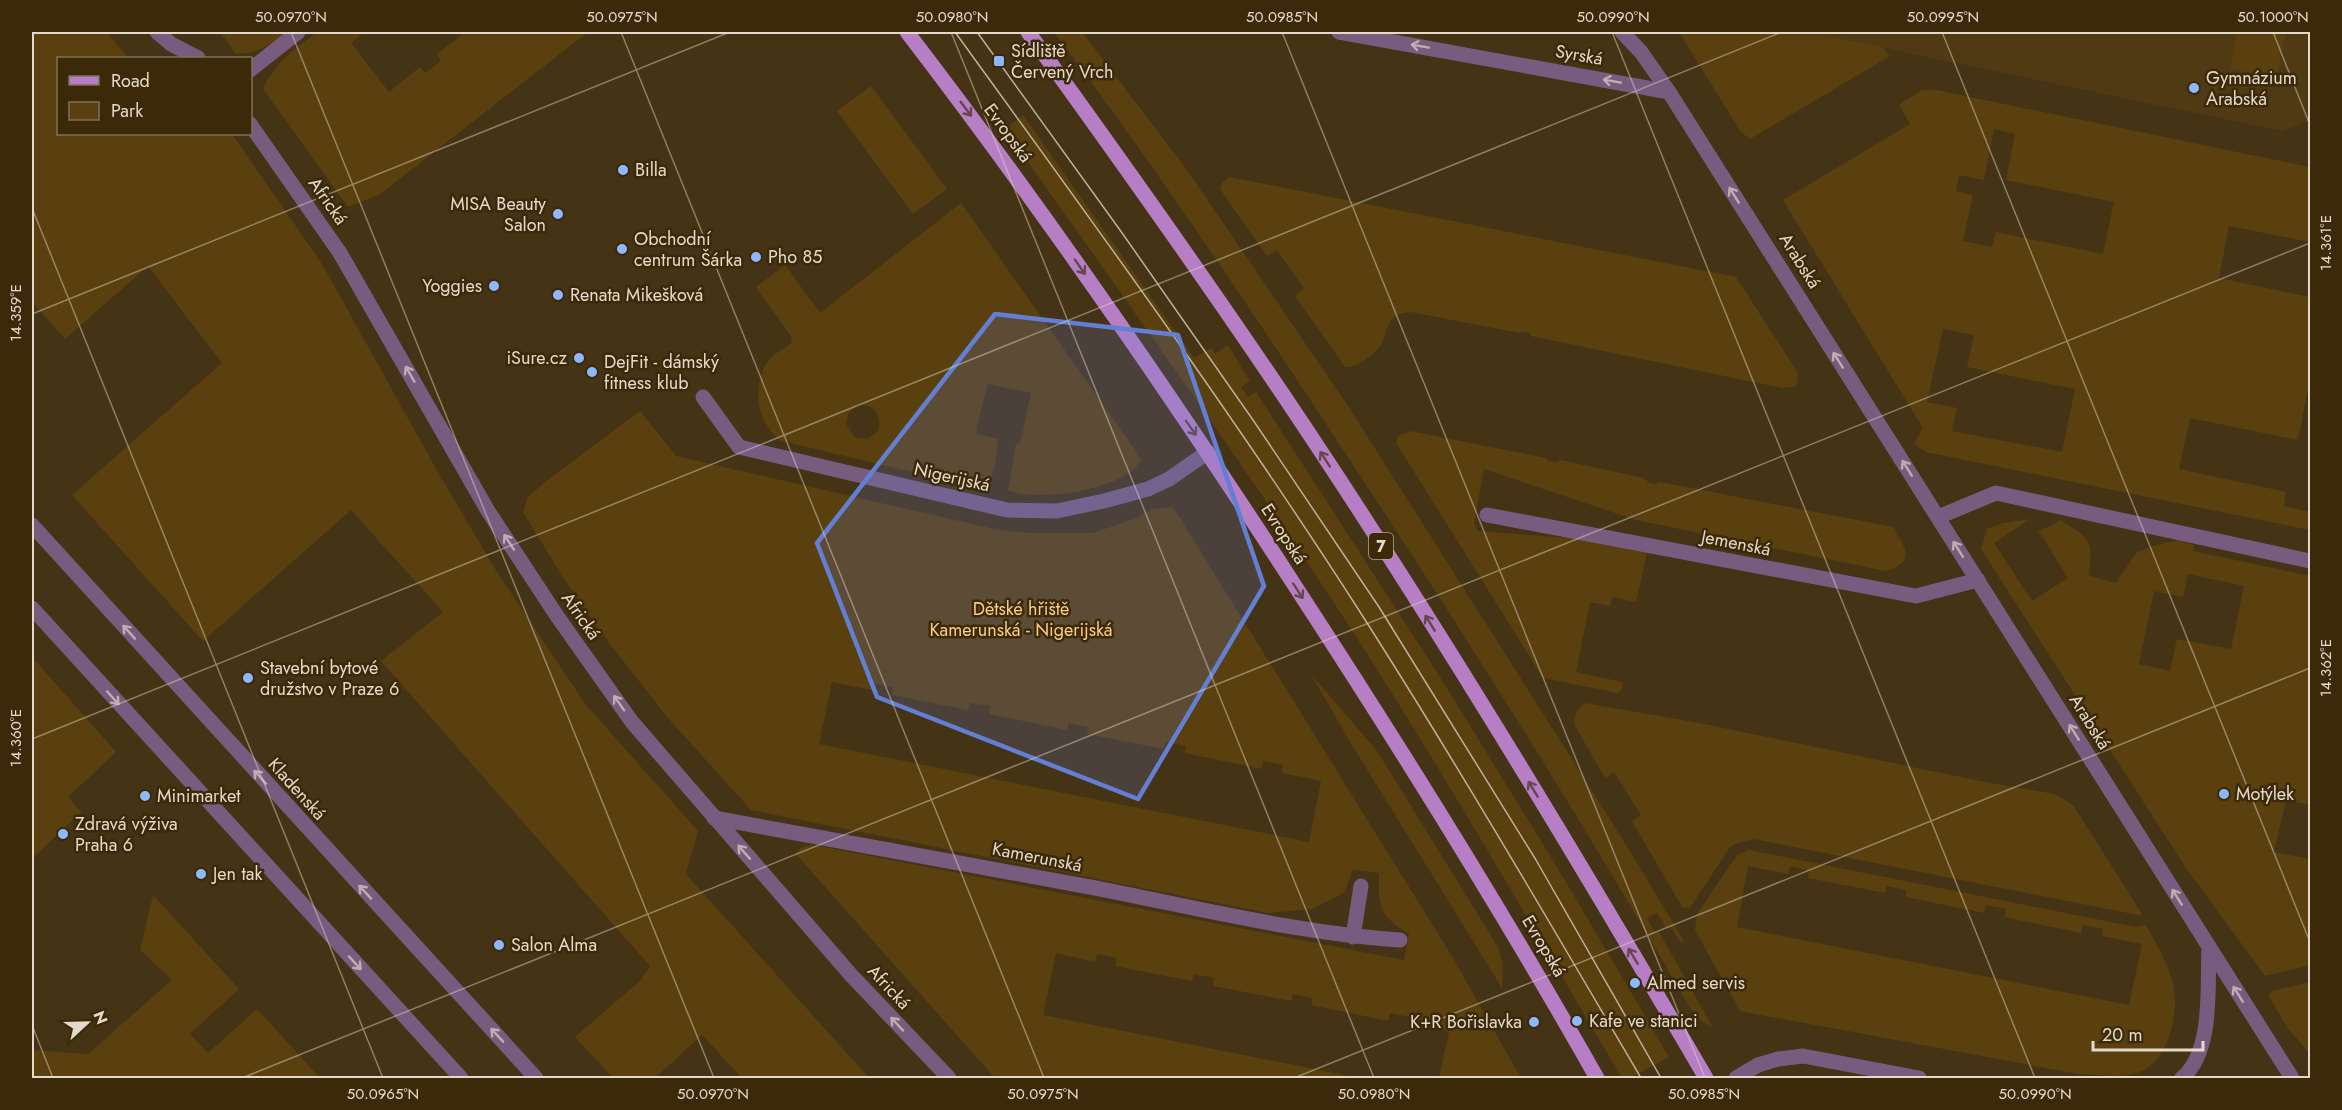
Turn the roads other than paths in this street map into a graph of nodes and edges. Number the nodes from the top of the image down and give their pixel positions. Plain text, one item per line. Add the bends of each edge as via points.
1 (157, 32) edge
2 (298, 32) edge
3 (907, 32) edge
4 (1028, 32) edge
5 (1340, 32) edge
6 (1622, 32) edge
7 (196, 57) edge
8 (252, 68) edge
9 (1670, 92) junction
10 (252, 127) edge
11 (703, 397) dead end
12 (1208, 452) junction
13 (1486, 515) dead end
14 (1938, 517) junction
15 (32, 525) edge
16 (2310, 561) edge
17 (1978, 580) junction
18 (32, 608) edge
19 (714, 818) junction
20 (1361, 886) dead end
21 (1353, 937) junction
22 (1400, 940) dead end
23 (2209, 947) junction
24 (461, 1078) edge
25 (536, 1078) edge
26 (949, 1078) edge
27 (1598, 1078) edge
28 (1706, 1078) edge
29 (1736, 1078) edge
30 (1919, 1078) edge
31 (2182, 1078) edge
32 (2292, 1078) edge

1 - 7 street
2 - 8 street
3 -> 12 main road, Evropská via 1061,240
28 -> 4 main road, 7 via 1367,522 1148,198
9 -> 5 street, Syrská
6 - 9 street, Arabská
14 -> 9 street, Arabská
19 -> 10 street, Africká via 632,722 557,616 488,511 340,253
11 - 12 street, Nigerijská via 739,447 1007,510 1057,511 1148,489
12 -> 27 main road, Evropská via 1425,789
13 - 17 street, Jemenská via 1916,596
14 - 16 street via 1996,493
17 -> 14 street, Arabská
25 -> 15 street, Kladenská
23 -> 17 street, Arabská
18 -> 24 street
19 - 21 street, Kamerunská
26 -> 19 street, Africká via 851,975
20 - 21 street
21 - 22 street, Kamerunská
23 - 31 street via 2202,1047
32 -> 23 street, Arabská
29 - 30 street via 1758,1065 1803,1056

